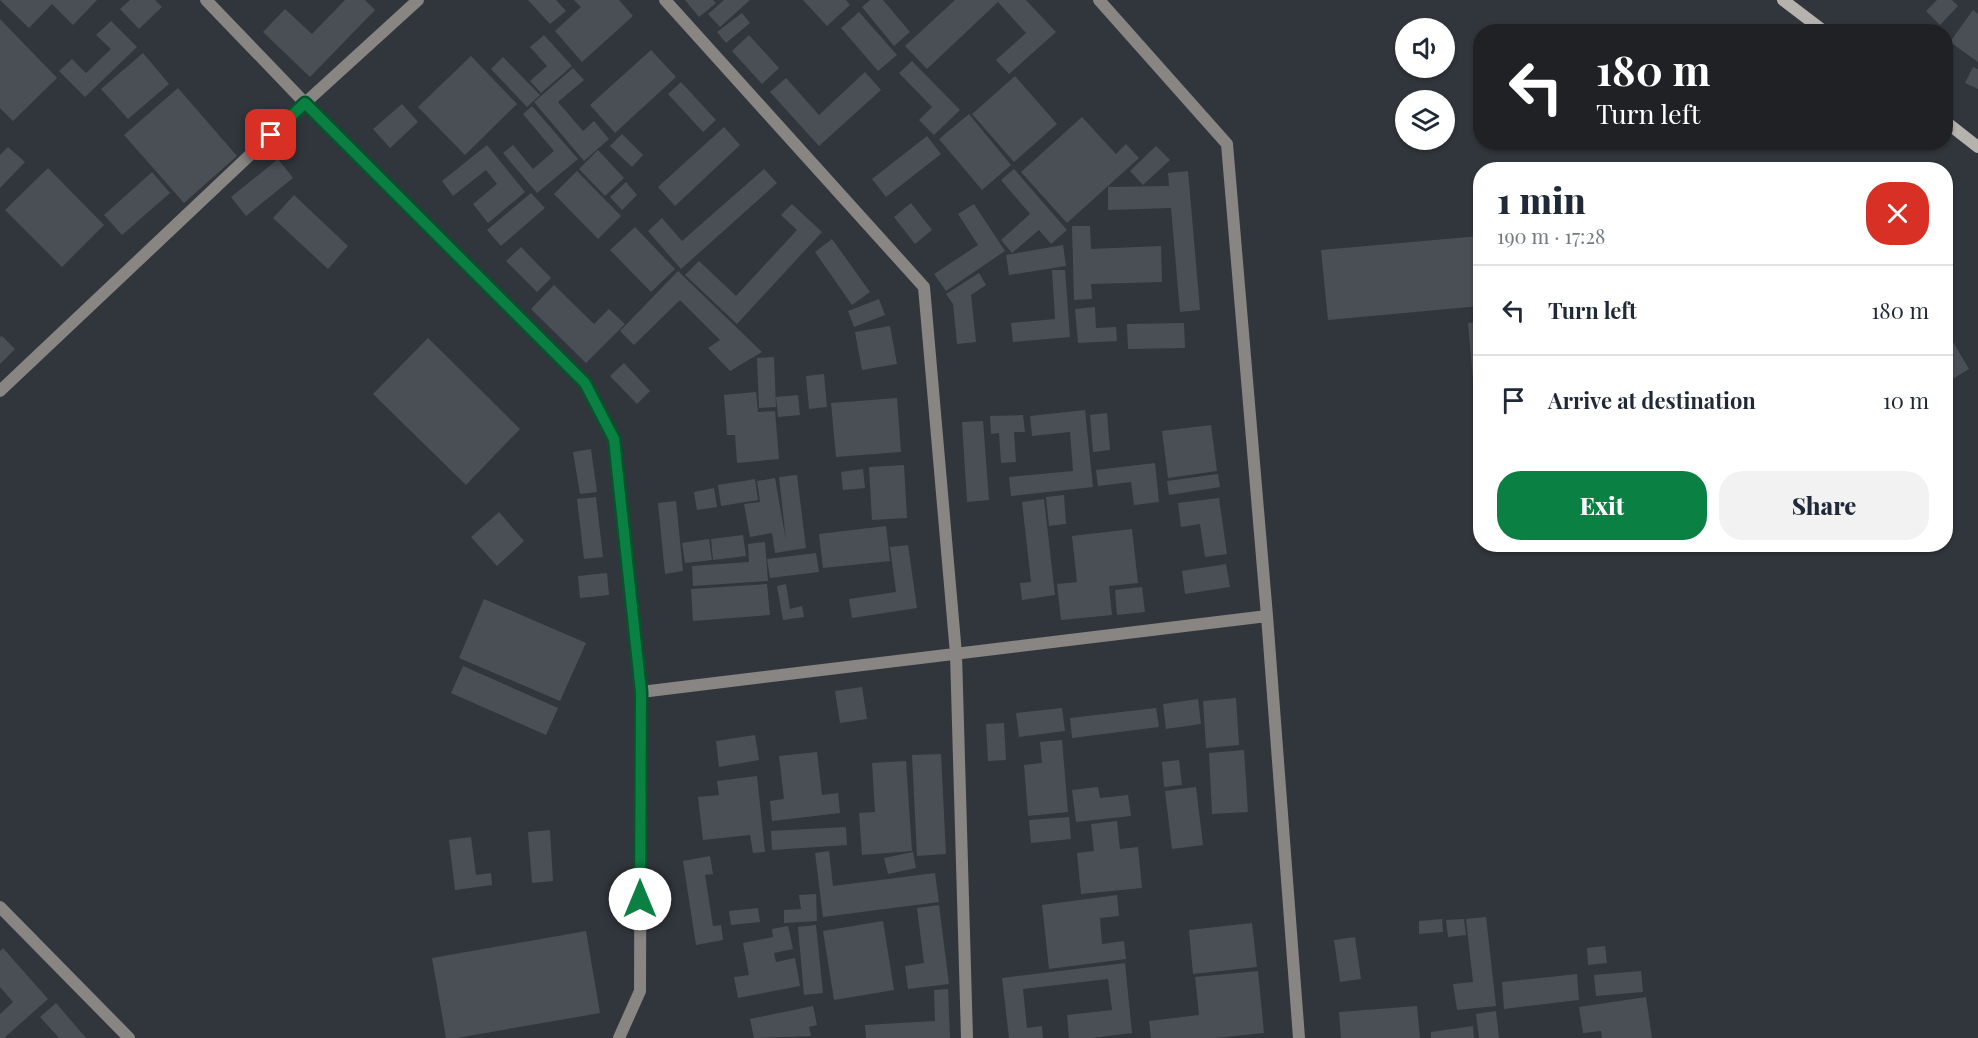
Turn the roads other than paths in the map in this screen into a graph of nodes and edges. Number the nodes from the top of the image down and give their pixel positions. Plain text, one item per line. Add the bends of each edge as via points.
1 (206, 0) edge
2 (418, 0) edge
3 (665, 0) edge
4 (1099, 0) edge
5 (1784, 0) edge
6 (1815, 24) edge
7 (305, 103) junction
8 (1953, 127) edge
9 (1978, 147) edge
10 (0, 391) edge
11 (1268, 616) junction
12 (956, 654) junction
13 (641, 692) junction
14 (0, 907) edge
15 (129, 1038) edge
16 (619, 1038) edge
17 (967, 1038) edge
18 (1299, 1038) edge

1 - 7 street
2 - 7 street
3 - 12 street via 924,287
4 - 11 street via 1227,144
5 - 6 main road
7 - 10 street
7 - 13 street via 585,383 614,439
8 - 9 main road
11 - 12 street
11 - 18 street
12 - 13 street
12 - 17 street
13 - 16 street via 640,991
14 - 15 street

